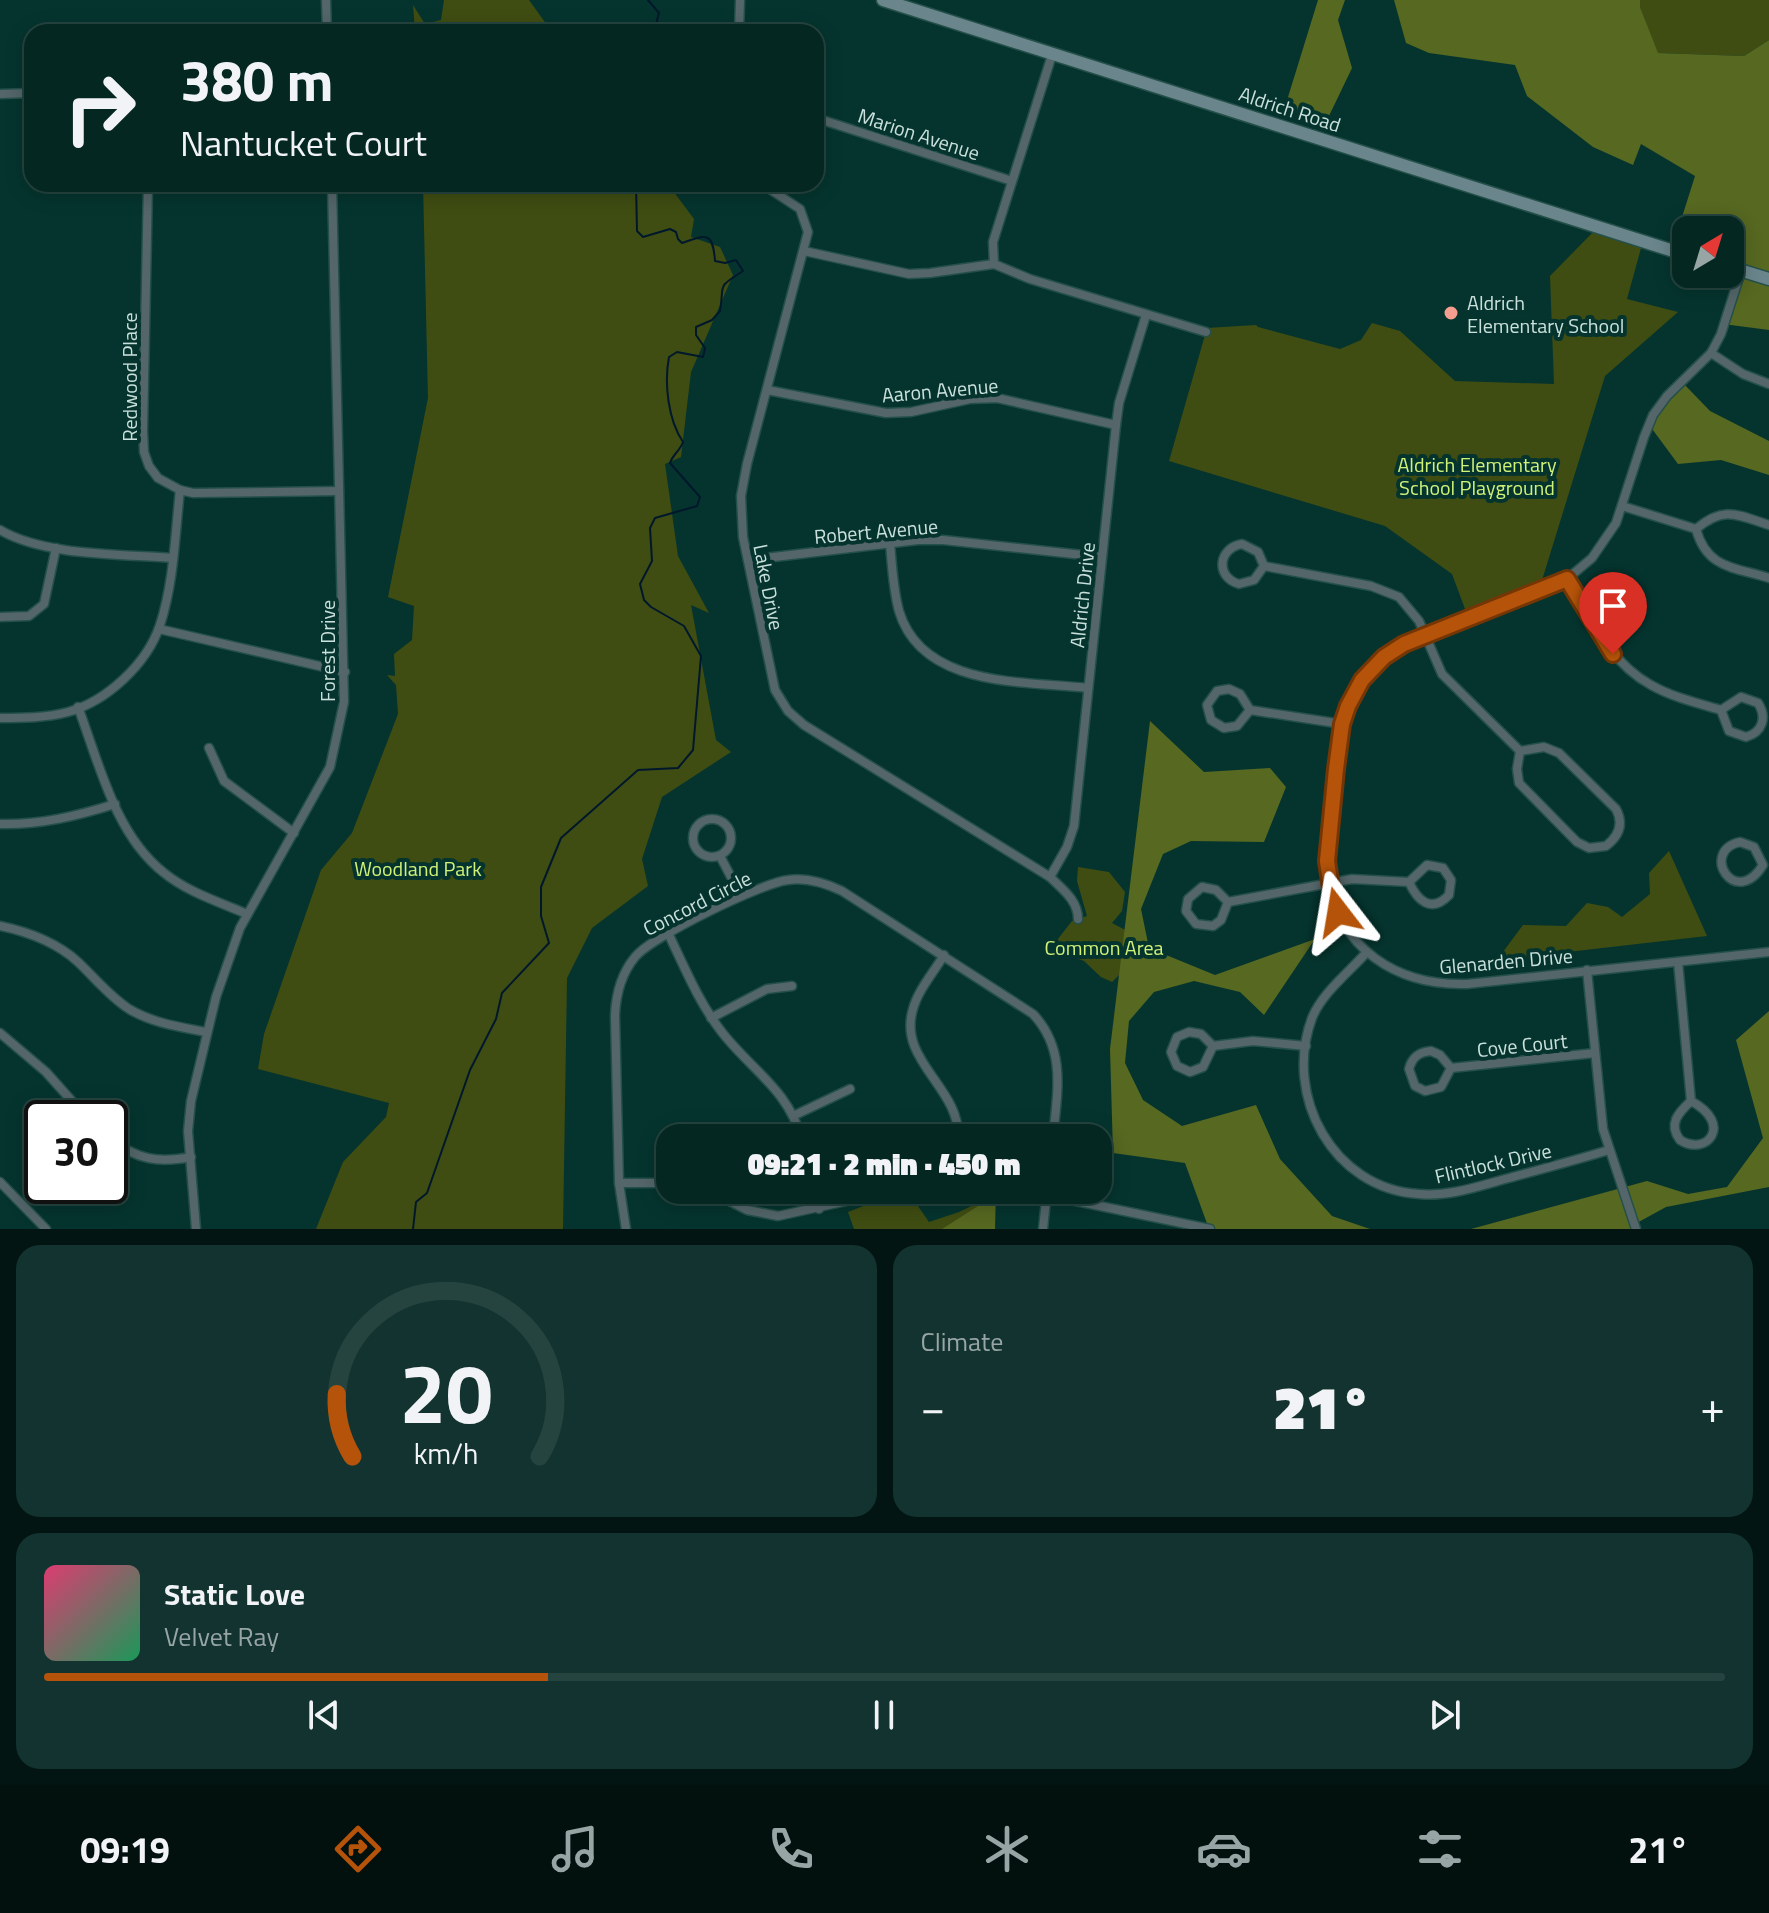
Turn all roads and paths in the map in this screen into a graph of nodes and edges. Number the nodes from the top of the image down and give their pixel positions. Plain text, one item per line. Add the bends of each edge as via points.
1 (326, 0) edge
2 (740, 0) edge
3 (885, 0) edge
4 (327, 24) edge
5 (739, 24) edge
6 (1052, 55) junction
7 (24, 93) edge
8 (0, 94) edge
9 (824, 121) edge
10 (1012, 181) junction
11 (148, 192) edge
12 (332, 192) edge
13 (776, 192) edge
14 (804, 251) junction
15 (1672, 251) edge
16 (994, 264) junction
17 (1744, 272) edge
18 (1769, 279) edge
19 (1731, 288) edge
20 (1146, 315) junction
21 (1206, 332) dead end
22 (1711, 353) junction
23 (1769, 384) edge
24 (767, 390) junction
25 (1116, 425) junction
26 (180, 490) junction
27 (339, 491) junction
28 (1622, 506) junction
29 (1769, 525) edge
30 (1696, 529) junction
31 (0, 530) edge
32 (890, 543) junction
33 (56, 548) junction
34 (1102, 557) junction
35 (172, 558) junction
36 (748, 560) junction
37 (1264, 566) junction
38 (1769, 578) edge
39 (1567, 579) junction
40 (0, 617) edge
41 (159, 629) junction
42 (1427, 635) junction
43 (345, 672) junction
44 (1088, 688) junction
45 (78, 707) junction
46 (1250, 710) junction
47 (1721, 710) junction
48 (0, 718) edge
49 (1342, 724) junction
50 (209, 748) dead end
51 (1520, 751) junction
52 (115, 804) junction
53 (0, 824) edge
54 (294, 833) junction
55 (720, 856) junction
56 (1766, 865) edge
57 (1050, 877) junction
58 (1409, 882) junction
59 (1330, 883) junction
60 (741, 896) junction
61 (1228, 902) junction
62 (247, 914) junction
63 (1078, 919) dead end
64 (0, 926) edge
65 (668, 933) junction
66 (1367, 952) junction
67 (1769, 952) edge
68 (944, 955) junction
69 (1678, 962) junction
70 (1587, 970) junction
71 (792, 986) dead end
72 (711, 1018) junction
73 (206, 1032) junction
74 (0, 1033) edge
75 (1213, 1046) junction
76 (1306, 1046) junction
77 (1595, 1053) junction
78 (1451, 1068) junction
79 (850, 1089) dead end
80 (71, 1100) edge
81 (1691, 1101) junction
82 (793, 1116) junction
83 (796, 1124) edge
84 (956, 1124) edge
85 (1054, 1124) edge
86 (128, 1149) edge
87 (1609, 1150) junction
88 (191, 1157) junction
89 (0, 1182) edge
90 (619, 1183) junction
91 (656, 1183) edge
92 (735, 1204) edge
93 (818, 1204) edge
94 (840, 1204) edge
95 (1046, 1204) edge
96 (1094, 1204) edge
97 (819, 1209) junction
98 (46, 1229) edge
99 (196, 1229) edge
100 (626, 1229) edge
101 (1043, 1229) edge
102 (1210, 1229) edge
103 (1636, 1229) edge

1 - 4 street
2 - 5 street
3 - 6 main road, Aldrich Road
6 - 10 street
6 - 15 main road, Aldrich Road
7 - 8 street
9 - 10 street, Marion Avenue
10 - 16 street via 993,242
11 - 26 street, Redwood Place via 144,452 158,478
12 - 27 street, Forest Drive
13 - 14 street, Lake Drive via 803,214 808,232
14 - 16 street via 909,274
14 - 24 street, Lake Drive
16 - 20 street
17 - 18 main road
19 - 22 street, Glenarden Drive via 1724,328
20 - 21 street
20 - 25 street, Aldrich Drive
22 - 23 street
22 - 28 street, Glenarden Drive via 1653,415
24 - 25 street, Aaron Avenue via 886,413 997,398
24 - 36 street, Lake Drive via 741,496
25 - 34 street, Aldrich Drive
26 - 27 street
26 - 35 street
27 - 43 street, Forest Drive
28 - 30 street
28 - 39 street, Glenarden Drive via 1601,548
29 - 30 street via 1721,513
30 - 38 street via 1703,550 1714,561
31 - 33 street
32 - 34 street, Robert Avenue via 943,540
32 - 36 street, Robert Avenue
32 - 44 street via 900,613 910,634 935,659 975,676
33 - 35 street
33 - 40 street via 44,604 29,616
34 - 44 street, Aldrich Drive
35 - 41 street
36 - 57 street, Lake Drive via 773,682 788,711
37 - 37 street via 1254,580 1239,584 1223,573 1222,560 1232,546 1246,544 1258,552
37 - 42 street via 1380,588 1409,606
39 - 42 street, Glenarden Drive
39 - 47 street via 1605,643 1634,674 1672,695
41 - 43 street
41 - 45 street via 140,662 120,682
42 - 49 street, Glenarden Drive via 1372,668 1357,687
42 - 51 street via 1450,684
43 - 54 street, Forest Drive via 341,724 330,767
44 - 57 street, Aldrich Drive via 1074,826
45 - 48 street via 49,716
45 - 52 street
46 - 46 street via 1237,726 1224,728 1211,720 1207,705 1217,691 1229,689 1240,694
46 - 49 street
47 - 47 street via 1729,731 1740,737 1762,725 1761,708 1752,699 1735,699
49 - 59 street, Glenarden Drive via 1327,851
50 - 54 street via 224,781
51 - 51 street via 1552,749 1607,799 1621,821 1612,841 1599,849 1585,847 1523,789 1517,776
52 - 53 street via 53,821
52 - 62 street via 142,852 164,873
54 - 62 street, Forest Drive
55 - 55 street via 730,842 728,829 714,819 702,821 694,832 695,847
55 - 60 street
56 - 56 street via 1742,882 1725,875 1721,863 1724,851 1740,842 1754,847
57 - 63 street, Lake Drive via 1072,898
58 - 58 street via 1415,896 1431,905 1445,900 1451,890 1450,876 1438,866 1421,868
58 - 59 street
59 - 61 street
59 - 66 street, Glenarden Drive via 1345,925
60 - 65 street, Concord Circle
60 - 68 street, Concord Circle via 787,880 826,884
61 - 61 street via 1213,926 1196,924 1186,911 1188,899 1202,887 1216,890
62 - 73 street, Forest Drive
64 - 73 street via 31,933 76,960 132,1011
65 - 72 street
65 - 90 street, Concord Circle via 636,956 617,995
66 - 70 street, Glenarden Drive via 1402,975 1441,984
66 - 76 street, Flintlock Drive via 1320,1005
67 - 69 street, Glenarden Drive
68 - 84 street via 915,1003 909,1031 915,1051 955,1111
68 - 85 street, Concord Circle via 1025,1007 1045,1027 1059,1073
69 - 70 street, Glenarden Drive
69 - 81 street
70 - 77 street
71 - 72 street via 767,989
72 - 82 street via 777,1090
73 - 88 street, Forest Drive via 191,1101
74 - 80 street
75 - 75 street via 1208,1062 1197,1070 1183,1070 1172,1058 1174,1041 1183,1033 1201,1034
75 - 76 street via 1253,1041
76 - 87 street, Flintlock Drive via 1306,1090 1320,1131 1349,1166 1387,1188 1450,1193
77 - 78 street, Cove Court
77 - 87 street
78 - 78 street via 1444,1084 1430,1091 1415,1086 1408,1073 1413,1058 1424,1052 1437,1053
79 - 82 street
81 - 81 street via 1714,1123 1710,1138 1693,1146 1680,1140 1674,1127
82 - 83 street
86 - 88 street via 156,1161
87 - 103 street
88 - 99 street, Forest Drive
89 - 98 street
90 - 91 street
90 - 100 street, Concord Circle
92 - 97 street via 764,1215
93 - 97 street
94 - 97 street
95 - 101 street
96 - 102 street

